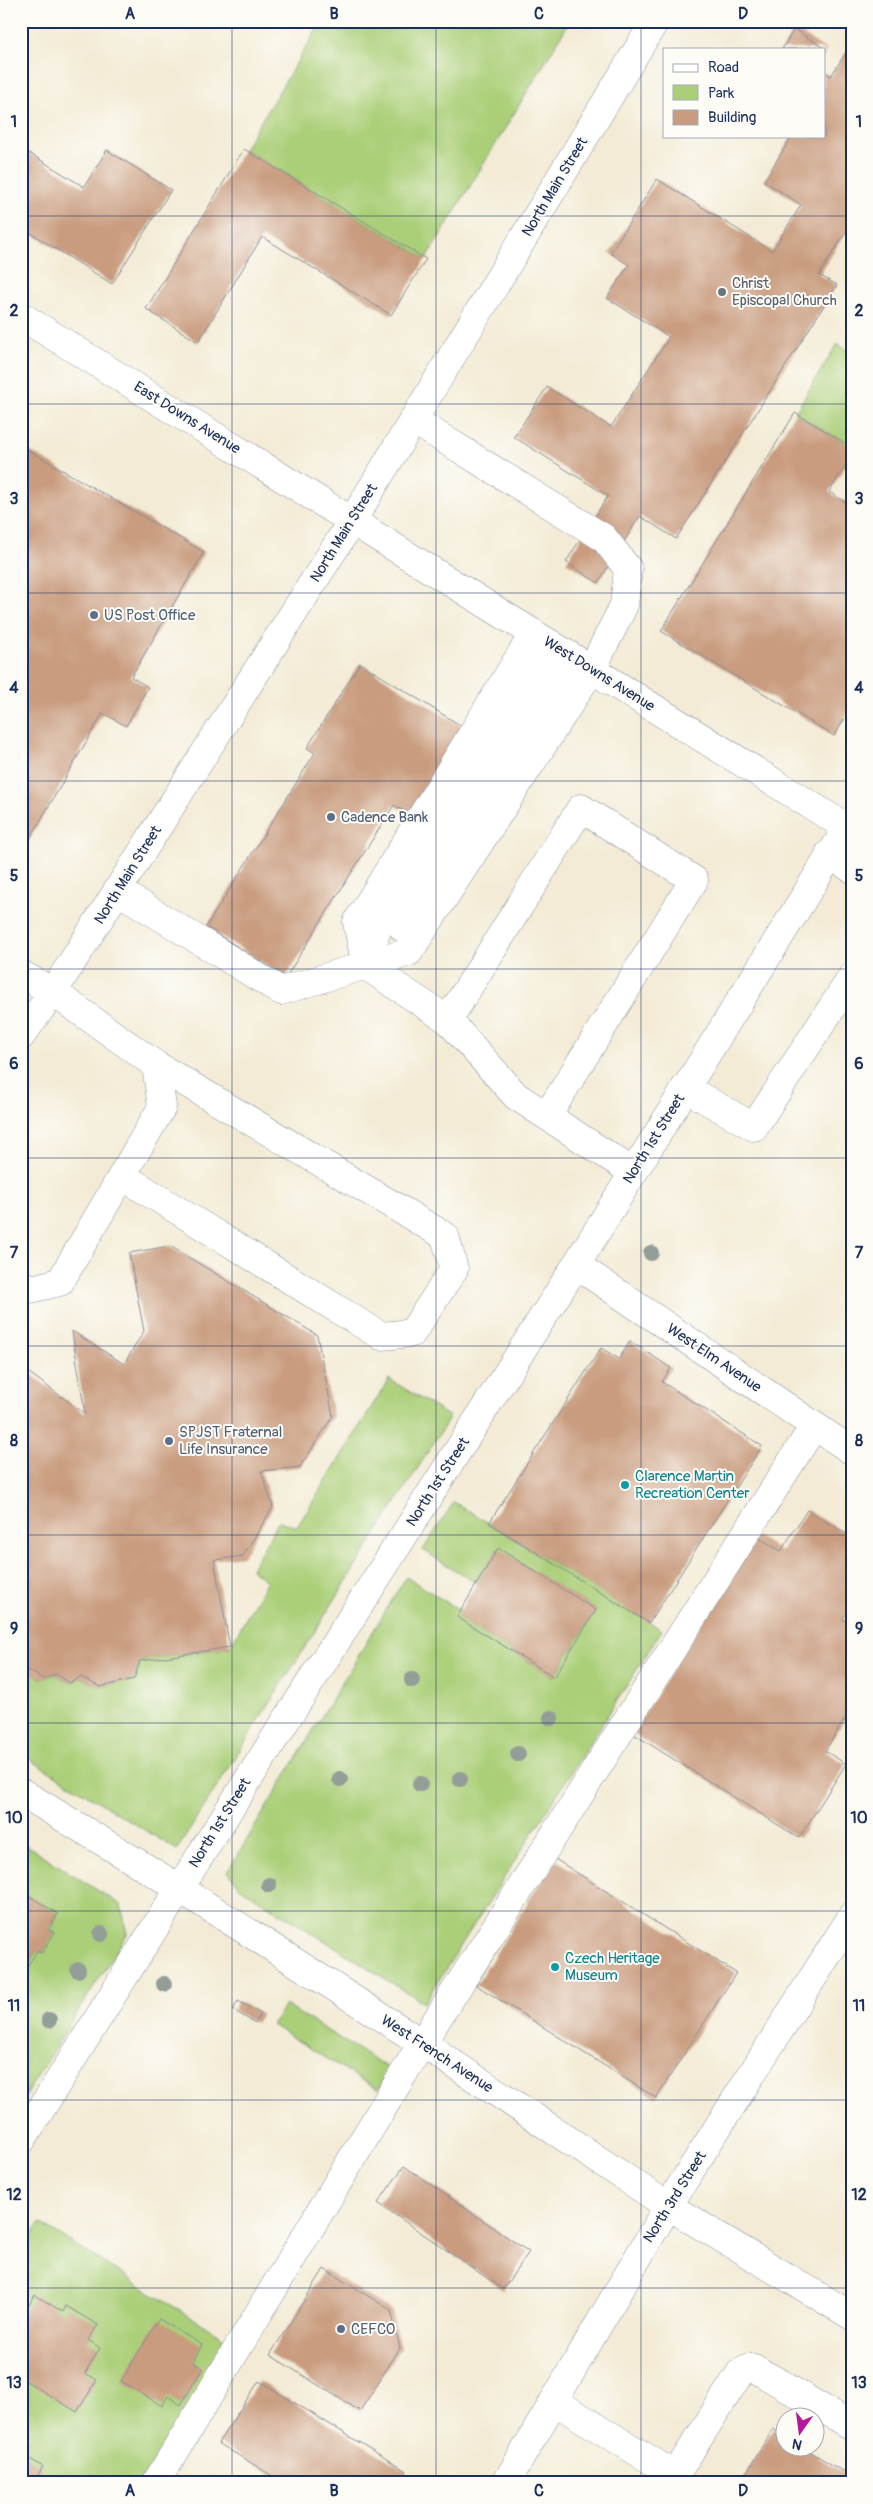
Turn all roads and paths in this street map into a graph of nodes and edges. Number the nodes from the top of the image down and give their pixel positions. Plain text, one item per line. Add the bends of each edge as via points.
1 (656, 21) edge
2 (21, 316) edge
3 (414, 420) junction
4 (352, 521) junction
5 (551, 644) junction
6 (592, 669) junction
7 (849, 824) edge
8 (829, 854) junction
9 (852, 869) edge
10 (118, 890) junction
11 (366, 966) junction
12 (21, 974) edge
13 (852, 977) edge
14 (53, 992) junction
15 (448, 1020) junction
16 (21, 1036) edge
17 (156, 1065) junction
18 (685, 1088) junction
19 (547, 1116) junction
20 (633, 1172) junction
21 (122, 1176) junction
22 (576, 1265) junction
23 (21, 1283) edge
24 (814, 1426) junction
25 (852, 1451) edge
26 (21, 1792) edge
27 (179, 1888) junction
28 (852, 1916) edge
29 (422, 2043) junction
30 (21, 2142) edge
31 (668, 2206) junction
32 (852, 2316) edge
33 (554, 2402) junction
34 (852, 2426) edge
35 (156, 2483) edge
36 (506, 2483) edge

1 - 3 street, North Main Street
2 - 4 street, East Downs Avenue
3 - 4 street, North Main Street
3 - 6 street via 604,538 628,569 624,605
4 - 5 street, West Downs Avenue
4 - 10 street, North Main Street
5 - 6 street, West Downs Avenue
5 - 11 street via 395,941
5 - 11 street via 357,922
6 - 7 street, West Downs Avenue
6 - 11 street via 410,952
7 - 8 street, North 1st Street
8 - 9 street
8 - 18 street, North 1st Street
10 - 11 street via 281,991
10 - 14 street, North Main Street
11 - 15 street
12 - 14 street
13 - 18 street via 754,1128
14 - 16 street, North Main Street
14 - 17 street
15 - 19 street via 516,1096
15 - 19 street via 581,808 694,880
17 - 21 street via 162,1107
17 - 21 street via 445,1236 454,1269 412,1333 381,1336
18 - 20 street, North 1st Street
19 - 20 street
20 - 22 street, North 1st Street
21 - 23 street via 60,1282 31,1289
22 - 24 street, West Elm Avenue
22 - 27 street, North 1st Street
24 - 25 street, West Elm Avenue
24 - 29 street
26 - 27 street, West French Avenue
27 - 29 street, West French Avenue
27 - 30 street, North 1st Street
28 - 31 street, North 3rd Street
29 - 31 street, West French Avenue
29 - 35 street
31 - 32 street, West French Avenue
31 - 33 street, North 3rd Street
33 - 34 street via 670,2472 679,2469 740,2373 747,2368 754,2368
33 - 36 street, North 3rd Street

